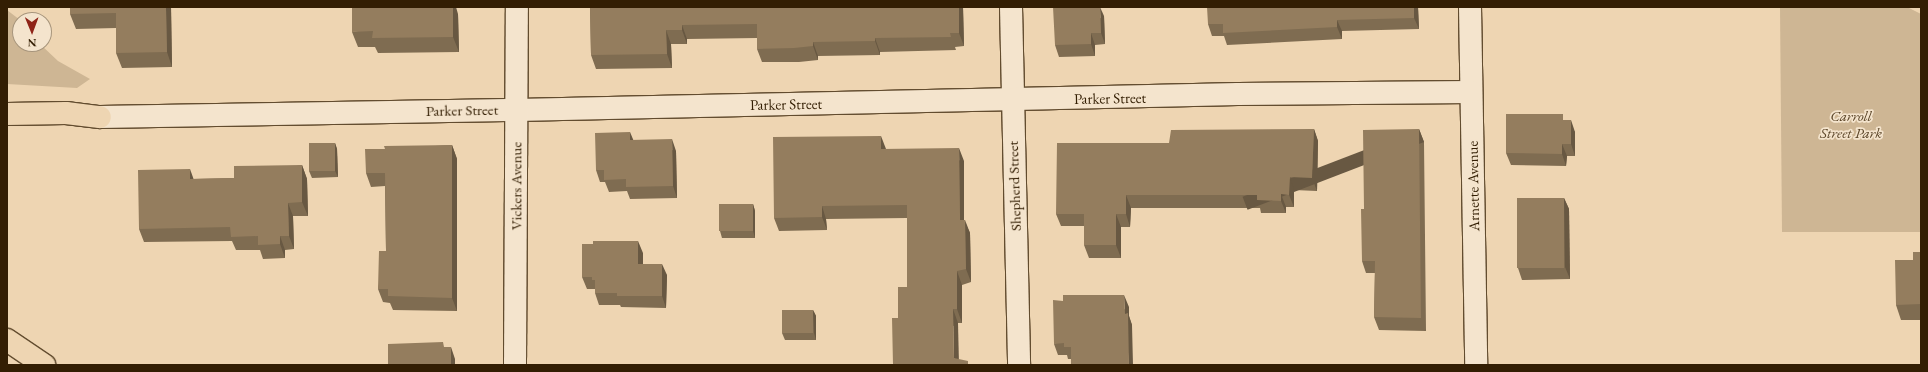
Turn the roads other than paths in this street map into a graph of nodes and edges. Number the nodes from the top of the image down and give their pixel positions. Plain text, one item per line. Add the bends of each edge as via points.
1 (517, 7) edge
2 (1011, 7) edge
3 (1470, 7) edge
4 (1471, 92) junction
5 (1012, 100) junction
6 (517, 110) junction
7 (7, 114) edge
8 (100, 117) joint
9 (7, 340) edge
10 (44, 365) edge
11 (516, 365) edge
12 (1019, 365) edge
13 (1476, 365) edge

1 - 6 street, Vickers Avenue
2 - 5 street, Shepherd Street
3 - 4 street, Arnette Avenue
4 - 5 street, Parker Street
4 - 13 street, Arnette Avenue
5 - 6 street, Parker Street
5 - 12 street, Shepherd Street
6 - 8 street, Parker Street
6 - 11 street, Vickers Avenue
7 - 8 highway via 66,113
9 - 10 highway

